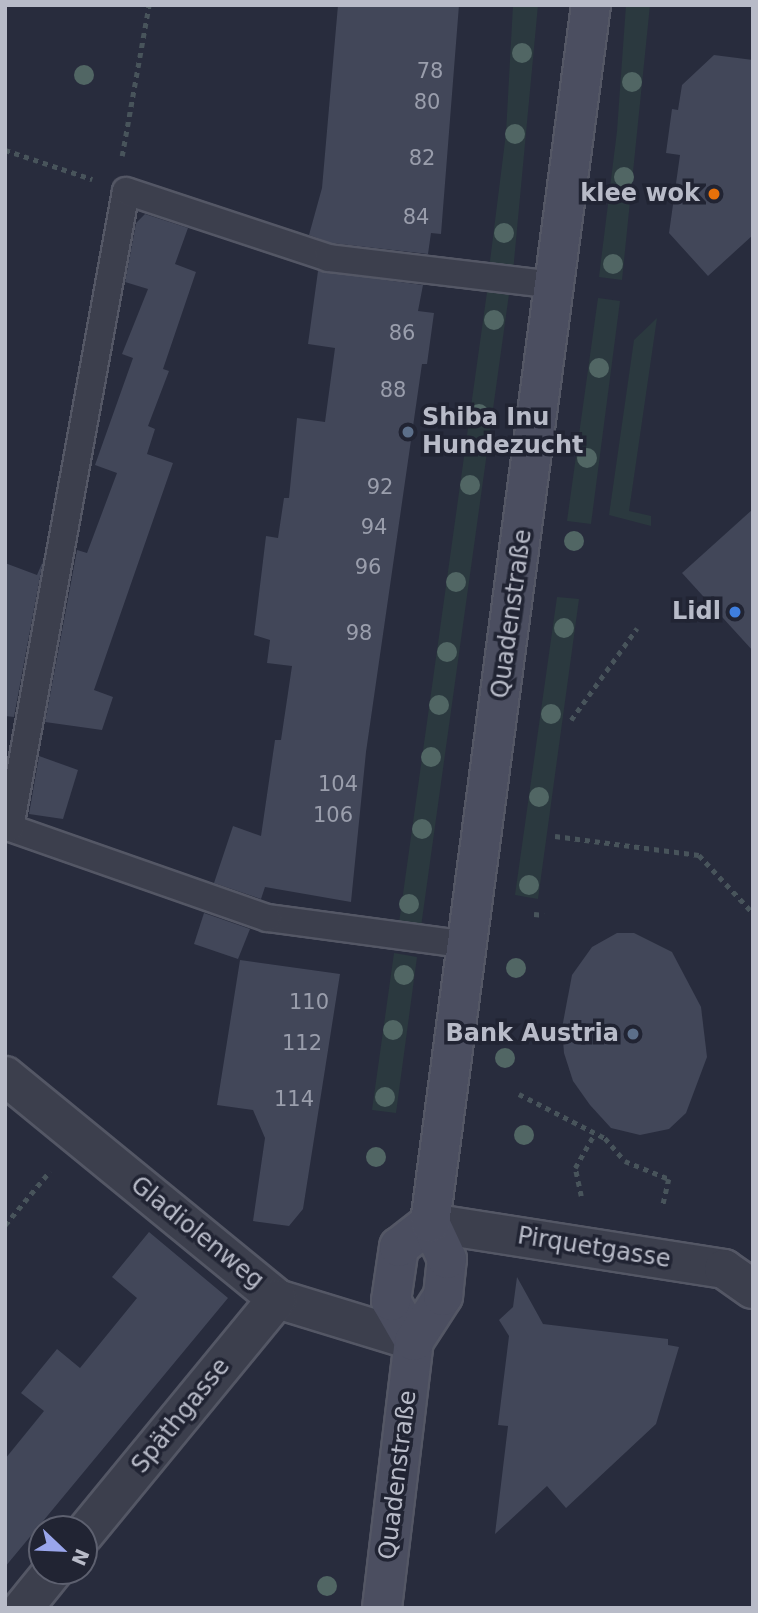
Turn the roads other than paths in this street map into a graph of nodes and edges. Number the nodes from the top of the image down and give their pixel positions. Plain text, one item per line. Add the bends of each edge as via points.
1 (591, 5) edge
2 (555, 285) junction
3 (468, 945) junction
4 (5, 1076) edge
5 (430, 1223) junction
6 (753, 1289) edge
7 (277, 1299) junction
8 (414, 1341) junction
9 (98, 1517) edge
10 (42, 1585) edge
11 (23, 1608) edge
12 (382, 1608) edge

1 - 2 street, Quadenstraße
2 - 3 street, Quadenstraße
2 - 3 lane via 328,258 121,189 10,828 267,918
3 - 5 street, Quadenstraße
4 - 7 street, Gladiolenweg
5 - 6 street, Pirquetgasse via 724,1269
5 - 8 street, Quadenstraße via 447,1259 443,1296
5 - 8 street via 399,1247 391,1301
7 - 8 street, Gladiolenweg
7 - 9 street, Späthgasse
8 - 12 street, Quadenstraße
10 - 11 street

